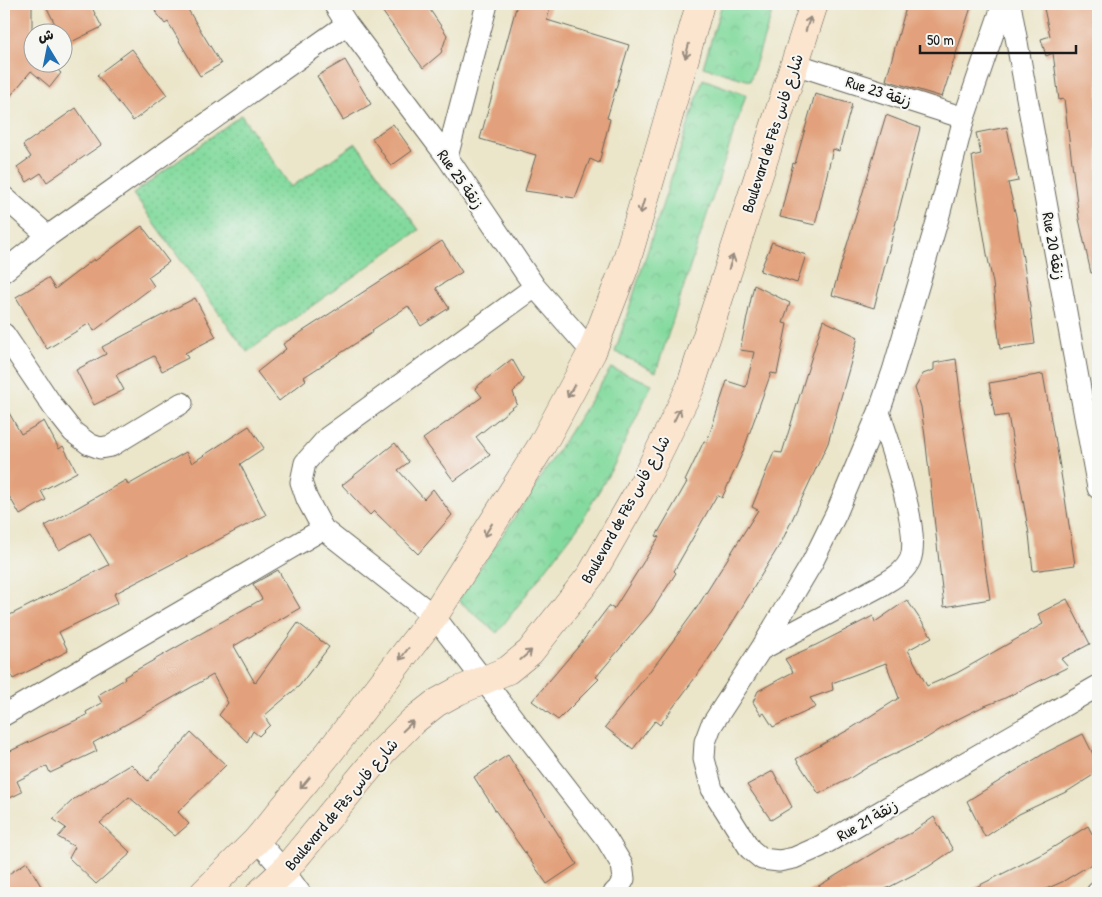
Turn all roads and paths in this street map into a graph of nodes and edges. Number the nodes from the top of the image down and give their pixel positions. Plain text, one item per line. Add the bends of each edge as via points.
1 (334, 4) edge
2 (487, 4) edge
3 (700, 4) edge
4 (814, 4) edge
5 (1003, 4) edge
6 (1010, 4) edge
7 (347, 24) junction
8 (795, 64) junction
9 (964, 118) junction
10 (447, 157) junction
11 (4, 197) edge
12 (48, 236) junction
13 (4, 271) edge
14 (535, 288) junction
15 (4, 334) edge
16 (592, 352) junction
17 (182, 403) dead end
18 (879, 412) junction
19 (1098, 488) edge
20 (324, 529) junction
21 (434, 616) junction
22 (761, 649) junction
23 (485, 681) junction
24 (1098, 686) edge
25 (4, 715) edge
26 (257, 840) junction
27 (284, 871) junction
28 (204, 893) edge
29 (260, 893) edge
30 (300, 893) edge
31 (614, 893) edge

1 - 7 street, Rue 25 زنقة
2 - 10 street
3 -> 16 main road via 624,266
8 -> 4 main road, Boulevard de Fès شارع فاس
5 - 9 street, Rue 21 زنقة
6 - 19 street, Rue 20 زنقة
7 - 10 street, Rue 25 زنقة
7 - 12 street
8 - 9 street, Rue 23 زنقة
23 -> 8 main road, Boulevard de Fès شارع فاس via 508,670 545,634 591,575 644,482 690,388
9 - 18 street, Rue 21 زنقة via 939,216
10 - 14 street, Rue 25 زنقة
11 - 12 street
12 - 13 street
14 - 16 street, Rue 25 زنقة
14 - 20 street via 328,438 305,463 301,482
15 - 17 street via 54,408 73,432 89,444 100,448 111,446
16 -> 21 main road via 542,446
18 - 22 street, Rue 21 زنقة via 812,563
18 - 22 street via 908,507 913,540 911,558 897,576
20 - 21 street
20 - 25 street
21 - 23 street
21 -> 26 main road
22 - 24 street, Rue 21 زنقة via 712,726 705,742 704,759 712,789 750,849 762,859 779,861 819,847
27 -> 23 main road, Boulevard de Fès شارع فاس via 383,751 413,721 436,703
23 - 31 street via 607,840 622,865 624,879
26 - 27 street
26 - 28 main road
27 - 29 main road, Boulevard de Fès شارع فاس
27 - 30 street

